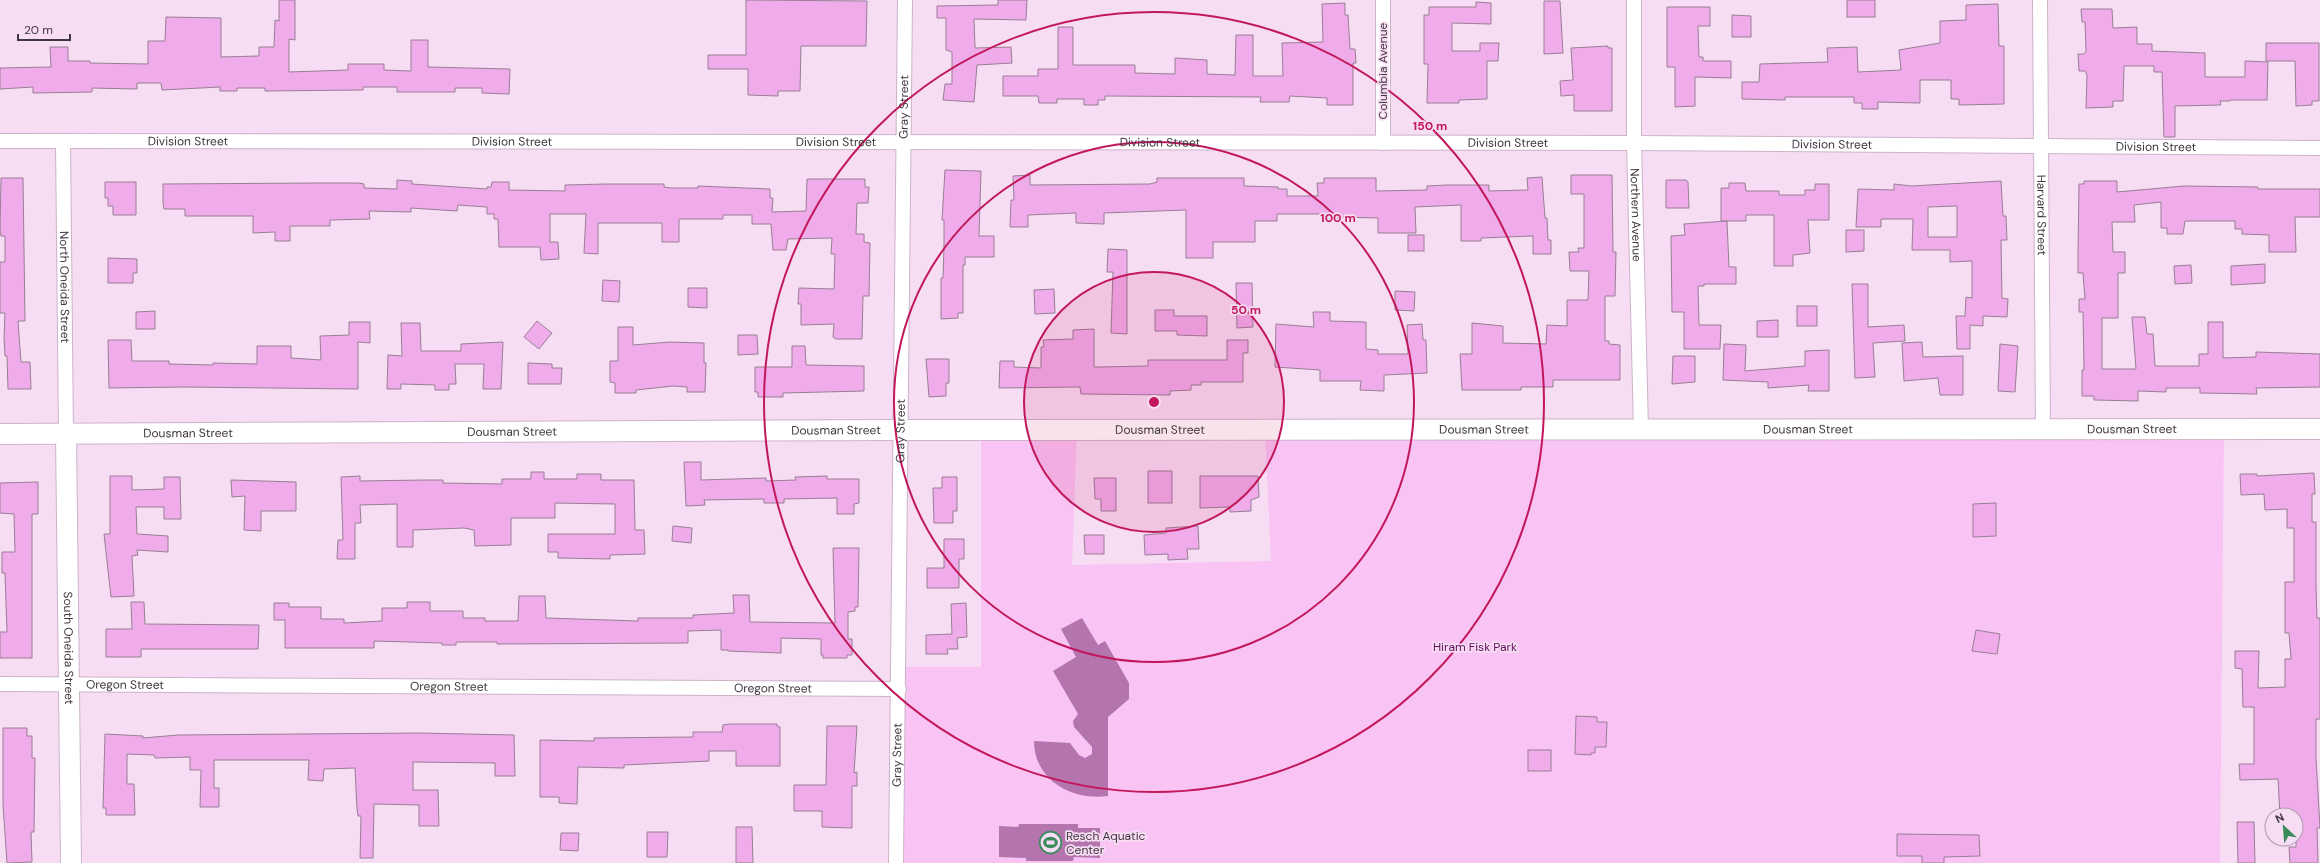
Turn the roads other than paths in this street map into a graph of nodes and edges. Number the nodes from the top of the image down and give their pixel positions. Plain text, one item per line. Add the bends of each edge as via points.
1 (905, 0) edge
2 (1383, 0) edge
3 (1634, 0) edge
4 (2040, 0) edge
5 (0, 141) edge
6 (63, 141) junction
7 (904, 142) junction
8 (1383, 143) junction
9 (1634, 143) junction
10 (2041, 144) junction
11 (2320, 148) edge
12 (2320, 429) edge
13 (901, 430) junction
14 (1641, 430) junction
15 (2043, 430) junction
16 (0, 434) edge
17 (66, 434) junction
18 (0, 684) edge
19 (69, 684) junction
20 (899, 689) junction
21 (71, 863) edge
22 (896, 863) edge

1 - 7 street, Gray Street
2 - 8 street, Columbia Avenue
3 - 9 street, Northern Avenue
4 - 10 street, Harvard Street
5 - 6 street, Division Street
6 - 7 street, Division Street
6 - 17 street, North Oneida Street
7 - 8 street, Division Street
7 - 13 street, Gray Street
8 - 9 street, Division Street
9 - 10 street, Division Street
9 - 14 street, Northern Avenue
10 - 11 street, Division Street
10 - 15 street, Harvard Street
12 - 15 street, Dousman Street
13 - 14 street, Dousman Street
13 - 17 street, Dousman Street
13 - 20 street, Gray Street
14 - 15 street, Dousman Street
16 - 17 street, Dousman Street
17 - 19 street, South Oneida Street
18 - 19 street, Oregon Street
19 - 20 street, Oregon Street
19 - 21 street, South Oneida Street
20 - 22 street, Gray Street

